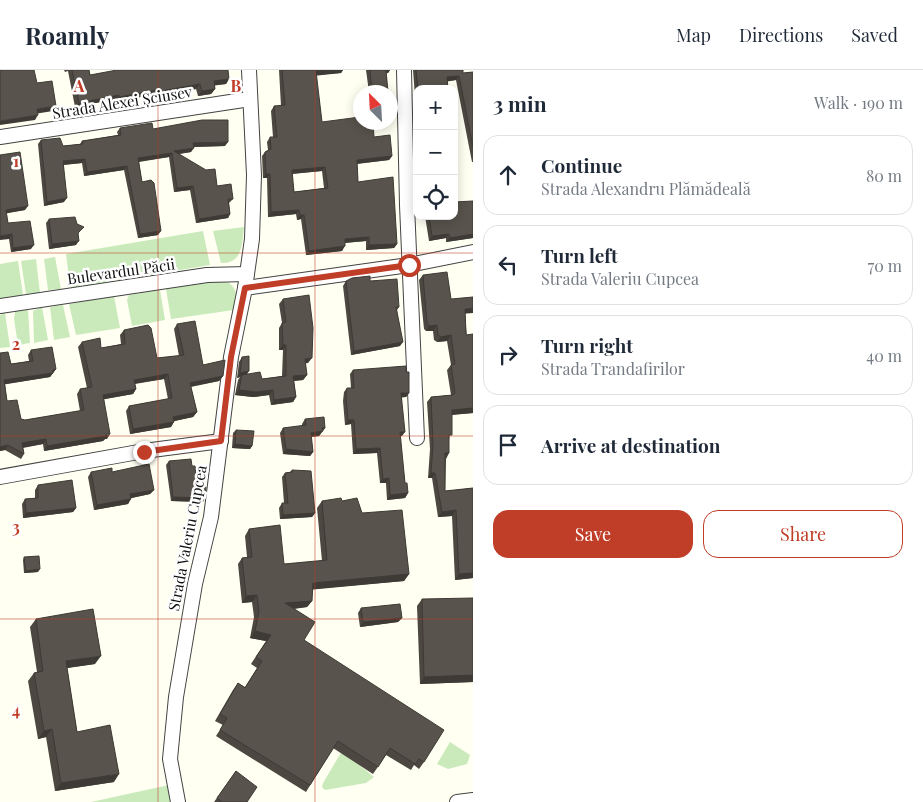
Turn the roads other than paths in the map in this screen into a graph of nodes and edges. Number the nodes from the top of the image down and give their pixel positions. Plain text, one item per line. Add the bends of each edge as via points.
1 (249, 70) edge
2 (404, 70) edge
3 (250, 99) junction
4 (0, 137) edge
5 (473, 252) edge
6 (409, 265) junction
7 (247, 274) junction
8 (245, 288) junction
9 (0, 306) edge
10 (417, 438) dead end
11 (221, 441) junction
12 (0, 477) edge
13 (473, 800) edge
14 (178, 802) edge
15 (457, 802) edge

1 - 3 street, Strada Valeriu Cupcea
2 - 6 street
3 - 4 street, Strada Alexei Șciusev
3 - 7 street, Strada Valeriu Cupcea via 254,175 252,239
5 - 6 street
6 - 8 street
6 - 10 street
7 - 8 street, Strada Valeriu Cupcea
7 - 9 street, Bulevardul Păcii via 207,275
8 - 11 street, Strada Valeriu Cupcea via 231,357
11 - 12 street
11 - 14 street, Strada Valeriu Cupcea via 211,517 193,593 171,742 170,759
13 - 15 street

